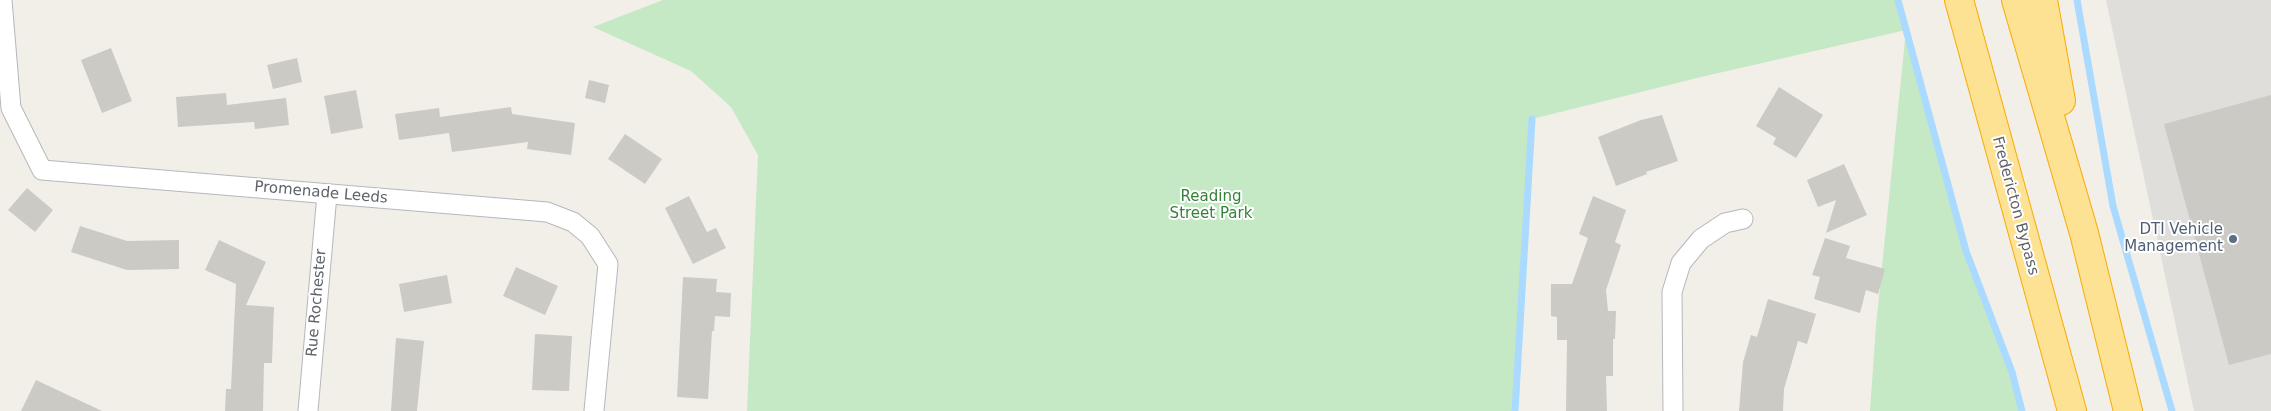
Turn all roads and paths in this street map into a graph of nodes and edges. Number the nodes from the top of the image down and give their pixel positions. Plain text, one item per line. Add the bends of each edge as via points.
1 (2, 0) edge
2 (1959, 0) edge
3 (2016, 0) edge
4 (2043, 0) edge
5 (327, 194) junction
6 (1743, 219) dead end
7 (2084, 233) junction
8 (308, 411) edge
9 (594, 411) edge
10 (1673, 411) edge
11 (2072, 411) edge
12 (2128, 411) edge

1 - 5 street, Promenade Leeds via 11,108 42,170
2 - 11 highway, Fredericton Bypass
3 - 7 highway
4 - 7 highway
5 - 8 street, Rue Rochester
5 - 9 street, Promenade Leeds via 547,212 573,222 590,236 608,264
6 - 10 street via 1725,223 1701,239 1682,263 1672,292
7 - 12 highway

